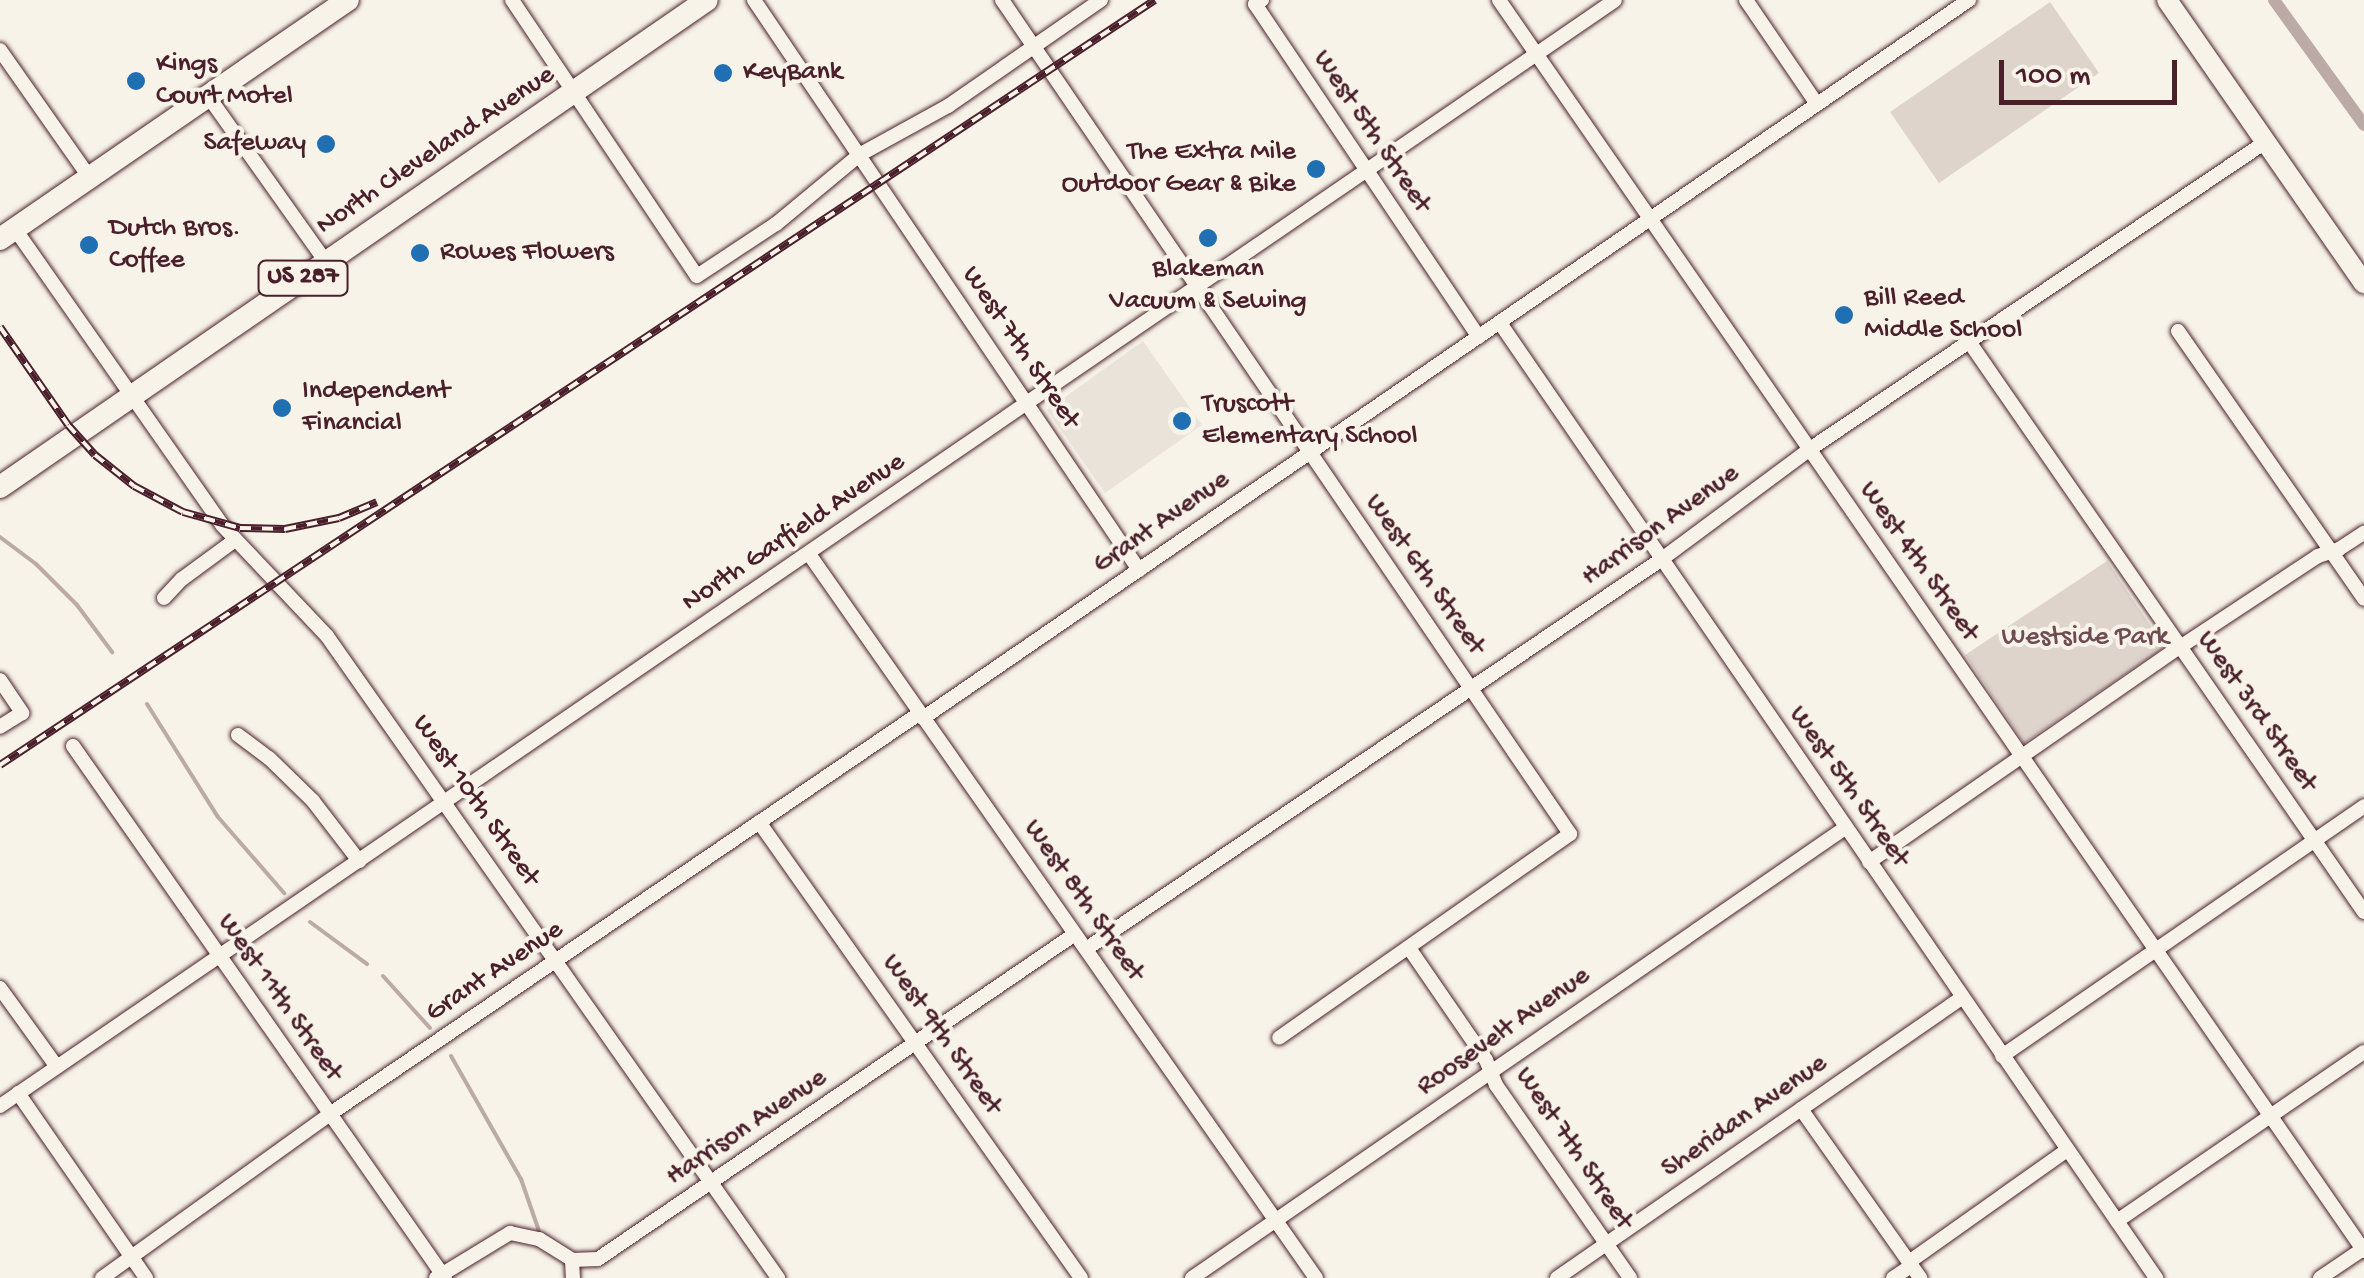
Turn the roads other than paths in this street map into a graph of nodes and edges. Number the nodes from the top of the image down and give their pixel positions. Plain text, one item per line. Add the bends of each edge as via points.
1 (348, 0) edge
2 (512, 0) edge
3 (707, 0) edge
4 (754, 0) edge
5 (1002, 0) edge
6 (1101, 0) edge
7 (1498, 0) edge
8 (1615, 0) edge
9 (1746, 0) edge
10 (1969, 0) edge
11 (2166, 0) edge
12 (1258, 2) edge
13 (1034, 46) junction
14 (0, 50) edge
15 (1536, 55) junction
16 (574, 92) junction
17 (208, 96) junction
18 (1818, 104) junction
19 (2264, 143) junction
20 (859, 155) junction
21 (1366, 171) junction
22 (90, 178) junction
23 (1648, 220) junction
24 (7, 234) edge
25 (326, 262) junction
26 (2364, 283) edge
27 (1198, 287) junction
28 (1500, 323) junction
29 (2178, 331) dead end
30 (1479, 337) junction
31 (1970, 342) junction
32 (131, 396) junction
33 (1027, 404) junction
34 (1810, 449) junction
35 (1309, 453) junction
36 (0, 487) edge
37 (2364, 533) edge
38 (235, 540) junction
39 (2332, 552) junction
40 (809, 554) junction
41 (1662, 560) junction
42 (1139, 570) junction
43 (164, 598) dead end
44 (2364, 599) edge
45 (2180, 647) junction
46 (0, 680) edge
47 (1471, 686) junction
48 (922, 715) junction
49 (0, 728) edge
50 (238, 736) dead end
51 (72, 746) dead end
52 (2023, 756) junction
53 (445, 802) junction
54 (2364, 806) edge
55 (758, 822) junction
56 (1845, 828) junction
57 (2313, 839) junction
58 (358, 861) junction
59 (1869, 862) junction
60 (2364, 912) edge
61 (1076, 934) junction
62 (1409, 948) junction
63 (1086, 949) junction
64 (2156, 949) junction
65 (220, 956) junction
66 (556, 961) junction
67 (0, 988) edge
68 (1962, 998) junction
69 (1278, 1038) dead end
70 (917, 1043) junction
71 (2364, 1052) edge
72 (2002, 1056) junction
73 (56, 1068) junction
74 (1491, 1072) junction
75 (18, 1093) junction
76 (0, 1106) edge
77 (1802, 1109) junction
78 (330, 1114) junction
79 (2272, 1116) junction
80 (2067, 1150) junction
81 (711, 1182) junction
82 (1276, 1219) junction
83 (2117, 1221) junction
84 (1606, 1244) junction
85 (2363, 1250) edge
86 (132, 1258) junction
87 (572, 1260) junction
88 (1913, 1268) edge
89 (441, 1277) edge
90 (102, 1278) edge
91 (146, 1278) edge
92 (573, 1278) edge
93 (778, 1278) edge
94 (1082, 1278) edge
95 (1192, 1278) edge
96 (1316, 1278) edge
97 (1556, 1278) edge
98 (1630, 1278) edge
99 (1894, 1278) edge
100 (2156, 1278) edge
101 (2320, 1278) edge

1 - 17 highway
2 - 16 street
3 - 16 highway, North Cleveland Avenue / US 287
4 - 20 street, West 7th Street
5 - 13 street, West 6th Street
6 - 13 street
7 - 15 street, West 4th Street
8 - 15 street, North Garfield Avenue
9 - 18 street
10 - 18 street
11 - 19 main road
12 - 21 street, West 5th Street
13 - 20 street via 948,106
13 - 27 street, West 6th Street
14 - 22 street
15 - 21 street, North Garfield Avenue
15 - 23 street, West 4th Street
16 - 20 street via 697,276 776,224
16 - 25 highway, North Cleveland Avenue / US 287
17 - 22 highway
17 - 25 street
18 - 23 street
19 - 26 main road
19 - 31 street, Harrison Avenue
20 - 33 street, West 7th Street
21 - 27 street, North Garfield Avenue
21 - 30 street, West 5th Street
22 - 24 highway
23 - 28 street
23 - 34 street, West 4th Street
24 - 32 street, West 10th Street
25 - 32 highway, North Cleveland Avenue / US 287
27 - 33 street, North Garfield Avenue
27 - 35 street, West 6th Street
28 - 30 street, Grant Avenue
28 - 41 street, West 5th Street
29 - 39 street
30 - 35 street, Grant Avenue
31 - 34 street, Harrison Avenue
31 - 45 street, West 3rd Street
32 - 36 highway, North Cleveland Avenue / US 287
32 - 38 street, West 10th Street
33 - 40 street, North Garfield Avenue
33 - 42 street, West 7th Street
34 - 41 street, Harrison Avenue
34 - 52 street, West 4th Street
35 - 42 street, Grant Avenue
35 - 47 street, West 6th Street
37 - 39 street
38 - 43 street
38 - 53 street, West 10th Street via 327,636
39 - 44 street
39 - 45 street
40 - 48 street, West 8th Street
40 - 53 street, North Garfield Avenue
41 - 47 street, Harrison Avenue
41 - 56 street, West 5th Street
42 - 48 street, Grant Avenue
45 - 52 street
45 - 57 street, West 3rd Street
46 - 49 street via 22,713
47 - 62 street, West 6th Street via 1570,834
47 - 63 street, Harrison Avenue
48 - 55 street, Grant Avenue
48 - 61 street, West 8th Street
50 - 58 street via 312,801
51 - 65 street, West 11th Street
52 - 59 street
52 - 64 street, West 4th Street
53 - 58 street, North Garfield Avenue
53 - 66 street, West 10th Street
54 - 57 street
55 - 66 street, Grant Avenue
55 - 70 street, West 9th Street
56 - 59 street, West 5th Street
56 - 74 street, Roosevelt Avenue
57 - 60 street, West 3rd Street
57 - 64 street
58 - 65 street, North Garfield Avenue
59 - 68 street, West 5th Street
61 - 63 street, West 8th Street
61 - 70 street, Harrison Avenue
62 - 69 street
62 - 74 street, West 7th Street
63 - 82 street, West 8th Street
64 - 72 street
64 - 79 street, West 4th Street
65 - 73 street, North Garfield Avenue
65 - 78 street, West 11th Street
66 - 78 street, Grant Avenue
66 - 81 street, West 10th Street
67 - 73 street
68 - 72 street, West 5th Street
68 - 77 street, Sheridan Avenue
70 - 81 street, Harrison Avenue
70 - 94 street, West 9th Street
71 - 79 street
72 - 80 street, West 5th Street
73 - 75 street, North Garfield Avenue
74 - 82 street, Roosevelt Avenue
74 - 84 street, West 7th Street
75 - 76 street, North Garfield Avenue
75 - 86 street
77 - 84 street, Sheridan Avenue
77 - 88 street
78 - 86 street, Grant Avenue
78 - 89 street, West 11th Street
79 - 83 street
79 - 85 street, West 4th Street
80 - 83 street, West 5th Street
80 - 88 street
81 - 87 street, Harrison Avenue via 598,1259
81 - 93 street, West 10th Street
82 - 95 street, Roosevelt Avenue
82 - 96 street, West 8th Street
83 - 100 street, West 5th Street
84 - 97 street, Sheridan Avenue
84 - 98 street, West 7th Street
85 - 101 street
86 - 90 street, Grant Avenue
86 - 91 street
87 - 89 street via 539,1238 510,1233
87 - 92 street
88 - 99 street

